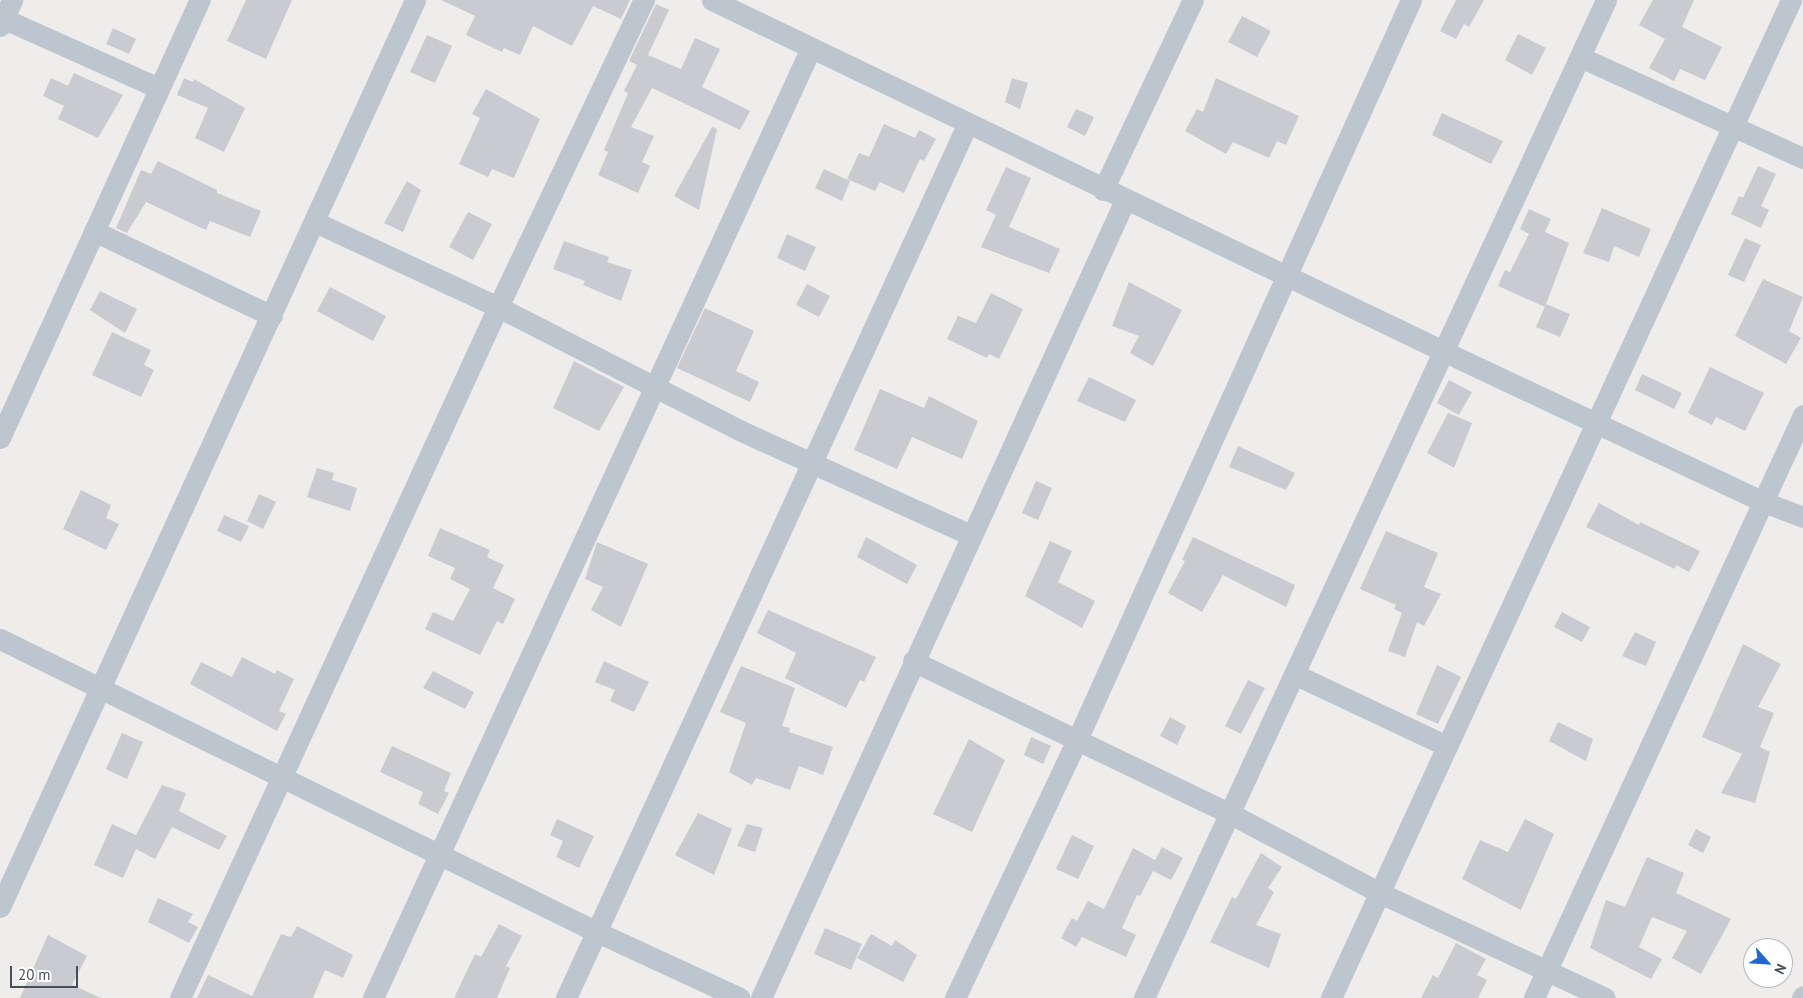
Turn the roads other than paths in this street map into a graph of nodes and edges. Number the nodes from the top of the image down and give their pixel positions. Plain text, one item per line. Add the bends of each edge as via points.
1 (200, 0) edge
2 (415, 0) edge
3 (644, 0) edge
4 (712, 0) edge
5 (1193, 0) edge
6 (1411, 0) edge
7 (1606, 0) edge
8 (1791, 0) edge
9 (4, 15) edge
10 (811, 48) junction
11 (1580, 57) junction
12 (159, 88) junction
13 (967, 124) junction
14 (1732, 128) junction
15 (1803, 158) edge
16 (1103, 190) junction
17 (1125, 200) junction
18 (315, 222) junction
19 (94, 231) junction
20 (1286, 275) junction
21 (498, 307) junction
22 (272, 316) junction
23 (1443, 351) junction
24 (655, 385) junction
25 (1803, 415) edge
26 (1597, 422) junction
27 (0, 438) edge
28 (813, 464) junction
29 (1764, 502) junction
30 (1803, 516) edge
31 (970, 535) junction
32 (0, 639) edge
33 (913, 661) junction
34 (1294, 674) junction
35 (102, 686) junction
36 (1077, 740) junction
37 (1447, 746) junction
38 (282, 776) junction
39 (1229, 813) junction
40 (440, 853) junction
41 (1380, 893) junction
42 (0, 907) edge
43 (597, 932) junction
44 (1547, 972) junction
45 (180, 998) edge
46 (373, 998) edge
47 (566, 998) edge
48 (740, 998) edge
49 (761, 998) edge
50 (955, 998) edge
51 (1144, 998) edge
52 (1331, 998) edge
53 (1534, 998) edge
54 (1605, 998) edge

1 - 12 street
2 - 18 street
3 - 21 street
4 - 10 street
5 - 16 street
6 - 20 street
7 - 11 street
8 - 14 street
9 - 12 street
10 - 13 street
10 - 24 street
11 - 14 street
11 - 23 street
12 - 19 street
13 - 16 street
13 - 28 street
14 - 15 street
14 - 26 street
16 - 17 street
17 - 20 street
17 - 31 street
18 - 21 street
18 - 22 street
19 - 22 street
19 - 27 street
20 - 23 street
20 - 36 street
21 - 24 street
21 - 38 street
22 - 35 street
23 - 26 street
23 - 34 street
24 - 28 street
24 - 40 street
25 - 29 street
26 - 29 street
26 - 37 street
28 - 31 street
28 - 43 street
29 - 30 street
29 - 44 street
31 - 33 street
32 - 35 street
33 - 36 street
33 - 49 street
34 - 37 street
34 - 39 street
35 - 38 street
35 - 42 street
36 - 39 street
36 - 50 street
37 - 41 street
38 - 40 street
38 - 45 street
39 - 41 street
39 - 51 street
40 - 43 street
40 - 46 street
41 - 44 street
41 - 52 street
43 - 47 street
43 - 48 street
44 - 53 street
44 - 54 street

